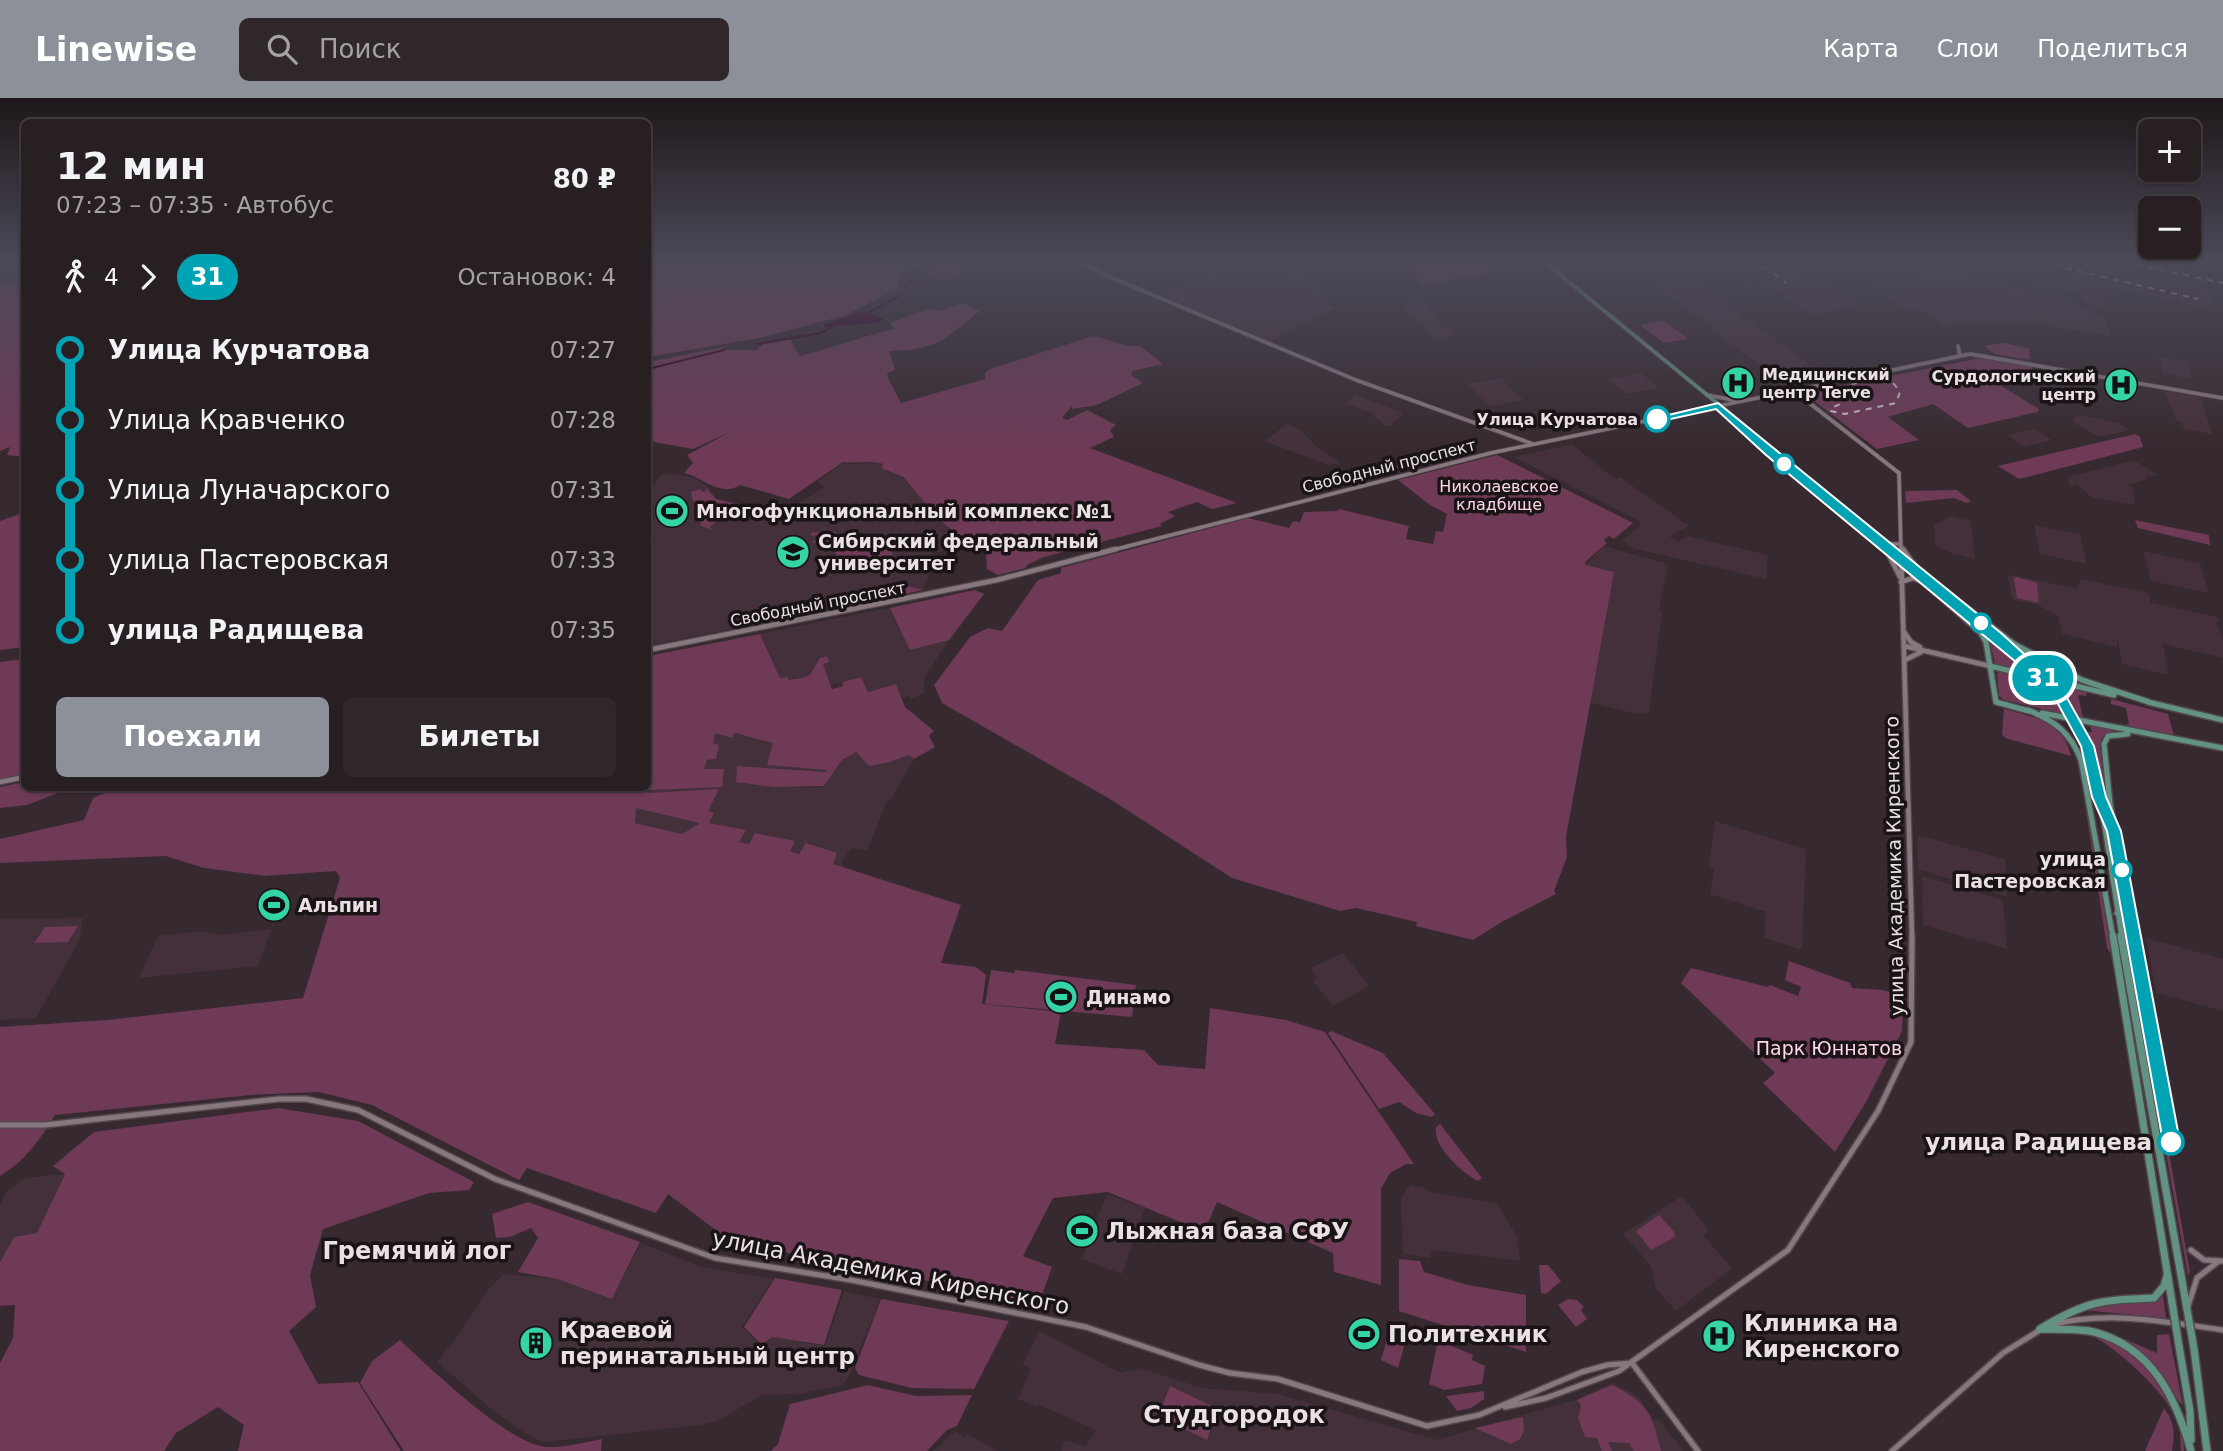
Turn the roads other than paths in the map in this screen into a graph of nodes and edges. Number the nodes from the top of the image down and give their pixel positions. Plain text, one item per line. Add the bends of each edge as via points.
1 (1220, 323) edge
2 (1619, 323) edge
3 (1958, 346) dead end
4 (1959, 356) junction
5 (1794, 391) junction
6 (1702, 392) junction
7 (2223, 398) edge
8 (1741, 401) junction
9 (1718, 406) junction
10 (1534, 444) junction
11 (1811, 484) joint
12 (1879, 541) junction
13 (1885, 546) junction
14 (1901, 546) junction
15 (1901, 560) junction
16 (1919, 572) junction
17 (1901, 582) junction
18 (1926, 583) junction
19 (1945, 593) junction
20 (1903, 630) junction
21 (1904, 646) junction
22 (651, 649) edge
23 (1930, 652) junction
24 (1904, 661) junction
25 (1990, 666) junction
26 (2149, 702) junction
27 (2028, 710) junction
28 (2223, 720) edge
29 (2161, 738) junction
30 (2223, 748) edge
31 (21, 778) edge
32 (0, 782) edge
33 (2099, 797) junction
34 (2114, 831) junction
35 (2117, 913) junction
36 (0, 1125) edge
37 (2191, 1250) dead end
38 (2221, 1261) edge
39 (2168, 1273) junction
40 (2188, 1309) junction
41 (2040, 1329) junction
42 (2223, 1330) edge
43 (1632, 1363) junction
44 (1698, 1451) edge
45 (1892, 1451) edge
46 (2191, 1451) edge
47 (2207, 1451) edge

1 - 10 main road via 1356,380
2 - 6 main road
3 - 4 main road
4 - 5 main road, Свободный проспект
4 - 7 main road, Свободный проспект via 1978,354
5 - 8 main road, Свободный проспект
5 - 14 main road, улица Академика Киренского via 1899,473
6 - 8 main road
6 - 9 main road
8 - 9 main road, Свободный проспект
9 - 10 main road, Свободный проспект
9 - 11 main road
10 - 22 main road, Свободный проспект via 997,580
11 - 12 main road
12 - 13 main road
12 - 14 main road
13 - 15 main road
13 - 17 main road
14 - 15 main road, улица Академика Киренского
14 - 16 main road
15 - 16 main road
15 - 17 main road, улица Академика Киренского
15 - 18 main road
16 - 19 main road
17 - 18 main road via 1913,578
17 - 20 main road, улица Академика Киренского
18 - 25 main road via 1981,633
19 - 26 main road via 2040,660 2082,680
19 - 33 main road, bridge via 2062,699 2091,755
20 - 21 main road, улица Академика Киренского
20 - 23 main road via 1910,642
21 - 23 main road
21 - 24 main road, улица Академика Киренского
23 - 24 main road via 1913,654
23 - 25 main road
24 - 43 main road, улица Академика Киренского via 1911,1042 1878,1111 1788,1250
25 - 26 main road
25 - 27 main road via 1996,702
26 - 28 main road
27 - 29 main road
27 - 39 main road via 2068,732 2081,760
29 - 30 main road
29 - 34 main road via 2118,734 2106,739
31 - 32 main road
33 - 34 main road
33 - 35 main road
34 - 35 main road via 2127,901
35 - 40 main road
36 - 43 main road, улица Академика Киренского via 45,1125 279,1099 319,1101 377,1118 495,1179 715,1258 1086,1327 1199,1365 1288,1382 1413,1423 1440,1425 1546,1398
37 - 38 main road via 2198,1258
38 - 40 main road via 2200,1270
39 - 41 main road via 2154,1298 2108,1300 2075,1308
39 - 46 main road, bridge via 2190,1411
40 - 47 main road, bridge
41 - 42 main road via 2061,1322 2102,1319
41 - 45 main road via 2003,1353
41 - 46 main road via 2096,1332 2136,1351 2179,1406
43 - 44 main road

